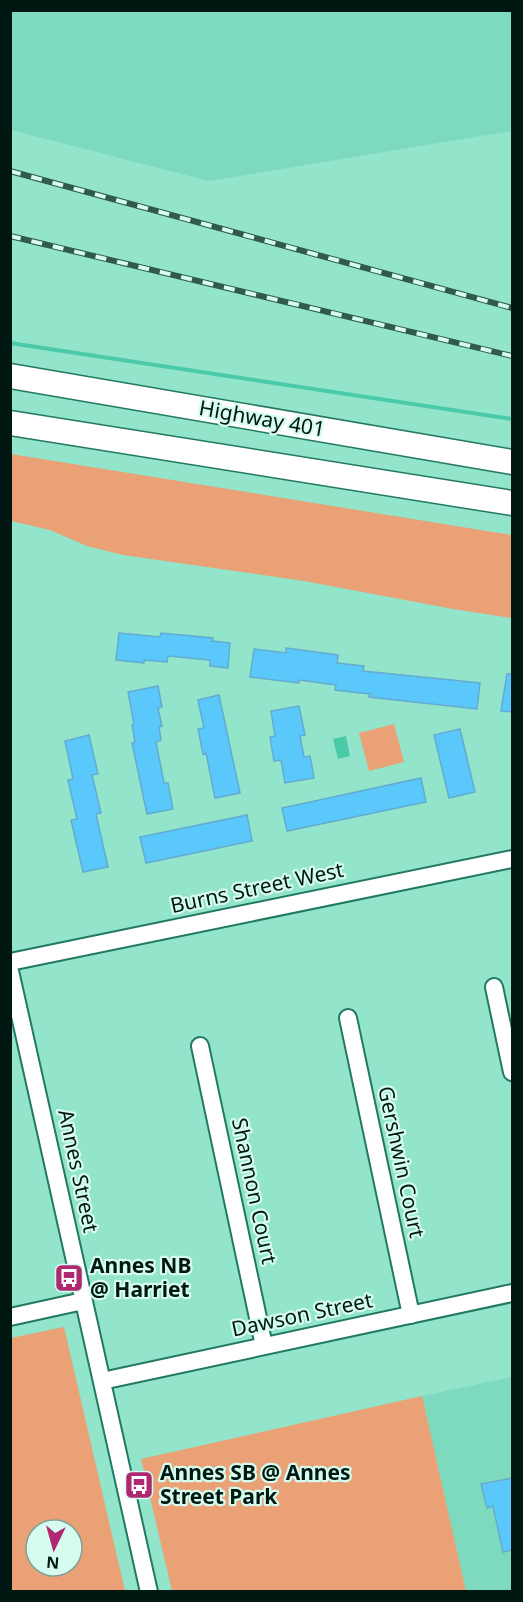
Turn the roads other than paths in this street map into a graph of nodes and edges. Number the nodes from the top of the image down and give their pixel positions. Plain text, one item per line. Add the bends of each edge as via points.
1 (10, 376) edge
2 (10, 423) edge
3 (513, 462) edge
4 (513, 504) edge
5 (513, 859) edge
6 (10, 962) edge
7 (10, 971) edge
8 (494, 987) dead end
9 (348, 1018) dead end
10 (200, 1046) dead end
11 (513, 1072) edge
12 (513, 1293) edge
13 (83, 1301) junction
14 (411, 1315) junction
15 (10, 1317) edge
16 (264, 1346) junction
17 (102, 1381) junction
18 (149, 1592) edge

1 - 3 highway, Highway 401
2 - 4 highway, Highway 401
5 - 6 street, Burns Street West
7 - 13 street, Annes Street
8 - 11 street
9 - 14 street, Gershwin Court
10 - 16 street, Shannon Court
12 - 14 street, Dawson Street
13 - 15 street
13 - 17 street, Annes Street
14 - 16 street, Dawson Street
16 - 17 street, Dawson Street
17 - 18 street, Annes Street

